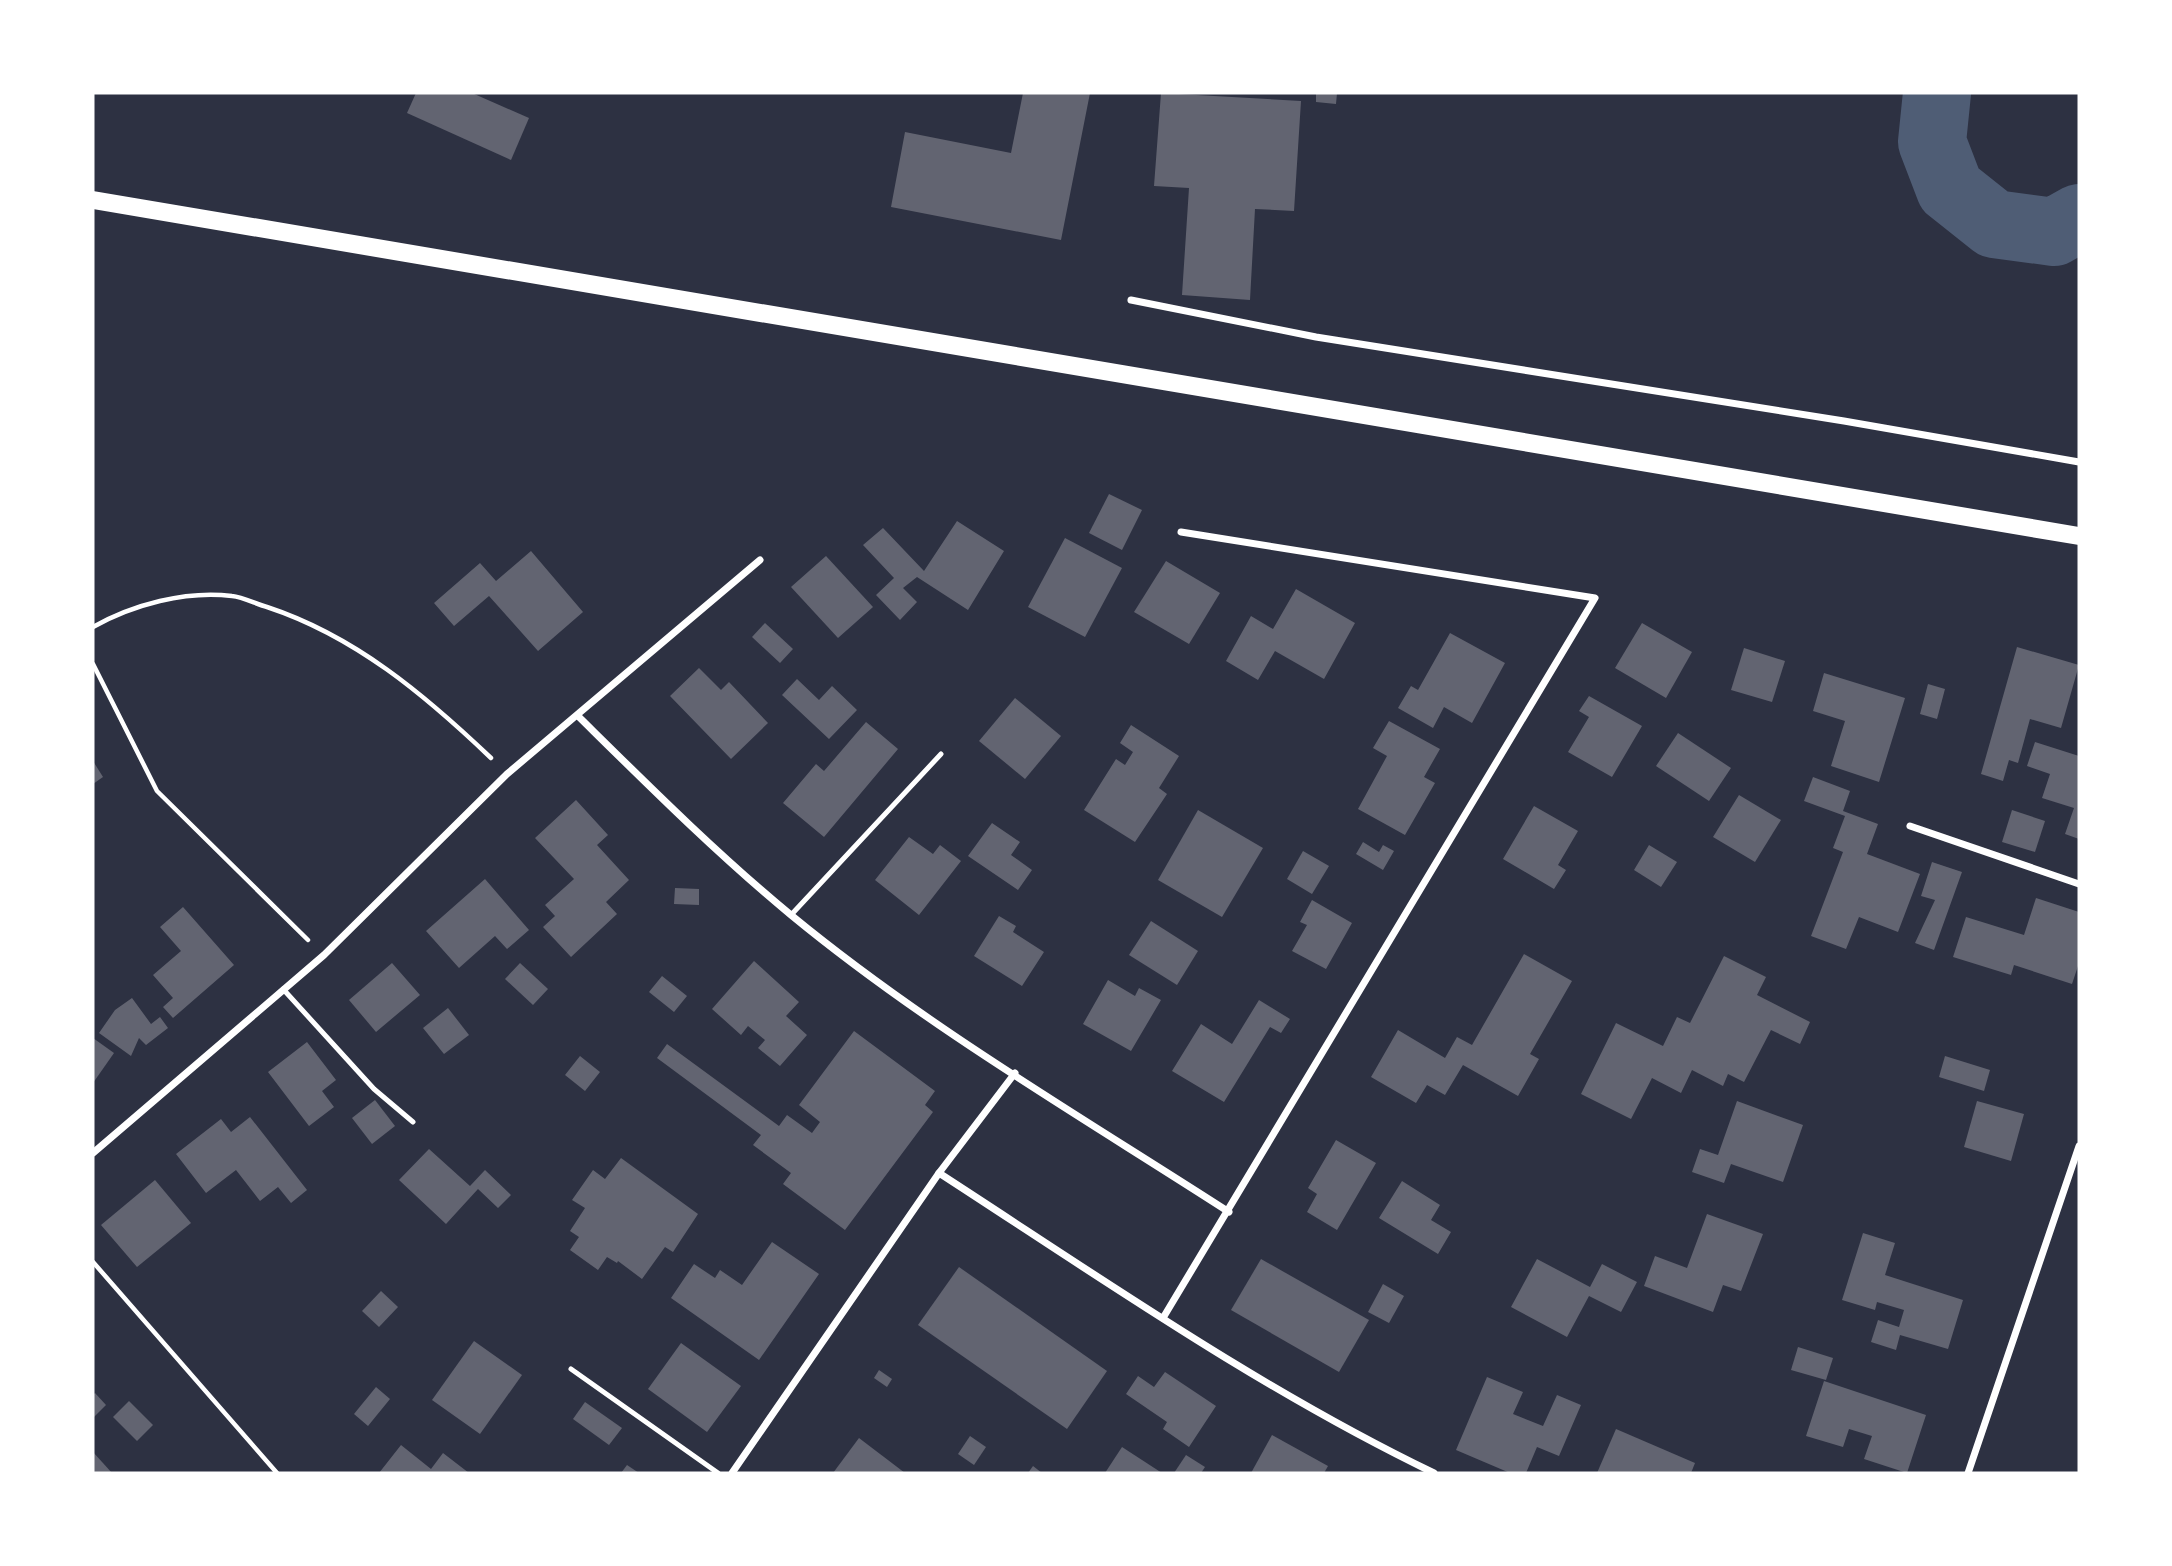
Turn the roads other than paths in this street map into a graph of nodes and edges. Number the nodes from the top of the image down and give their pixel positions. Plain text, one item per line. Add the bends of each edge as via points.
1 (93, 200) edge
2 (1131, 300) dead end
3 (2079, 462) edge
4 (1181, 532) dead end
5 (2079, 536) edge
6 (760, 560) dead end
7 (578, 716) junction
8 (940, 754) dead end
9 (1910, 826) dead end
10 (2079, 884) edge
11 (791, 915) junction
12 (284, 989) junction
13 (1014, 1073) junction
14 (413, 1122) dead end
15 (2079, 1146) edge
16 (93, 1153) edge
17 (939, 1173) junction
18 (1229, 1212) junction
19 (1163, 1318) junction
20 (571, 1369) dead end
21 (718, 1473) edge
22 (732, 1473) edge
23 (1434, 1473) edge
24 (1968, 1473) edge

1 - 5 main road
2 - 3 street via 1317,337
4 - 18 street via 1595,598
6 - 7 street
7 - 11 street via 682,819
7 - 12 street via 508,774
8 - 11 lane
9 - 10 street
11 - 13 street
12 - 14 lane via 374,1089
12 - 16 street
13 - 17 street
13 - 18 street
15 - 24 street
17 - 19 street
17 - 22 street
18 - 19 street
19 - 23 street via 1259,1378
20 - 21 lane

